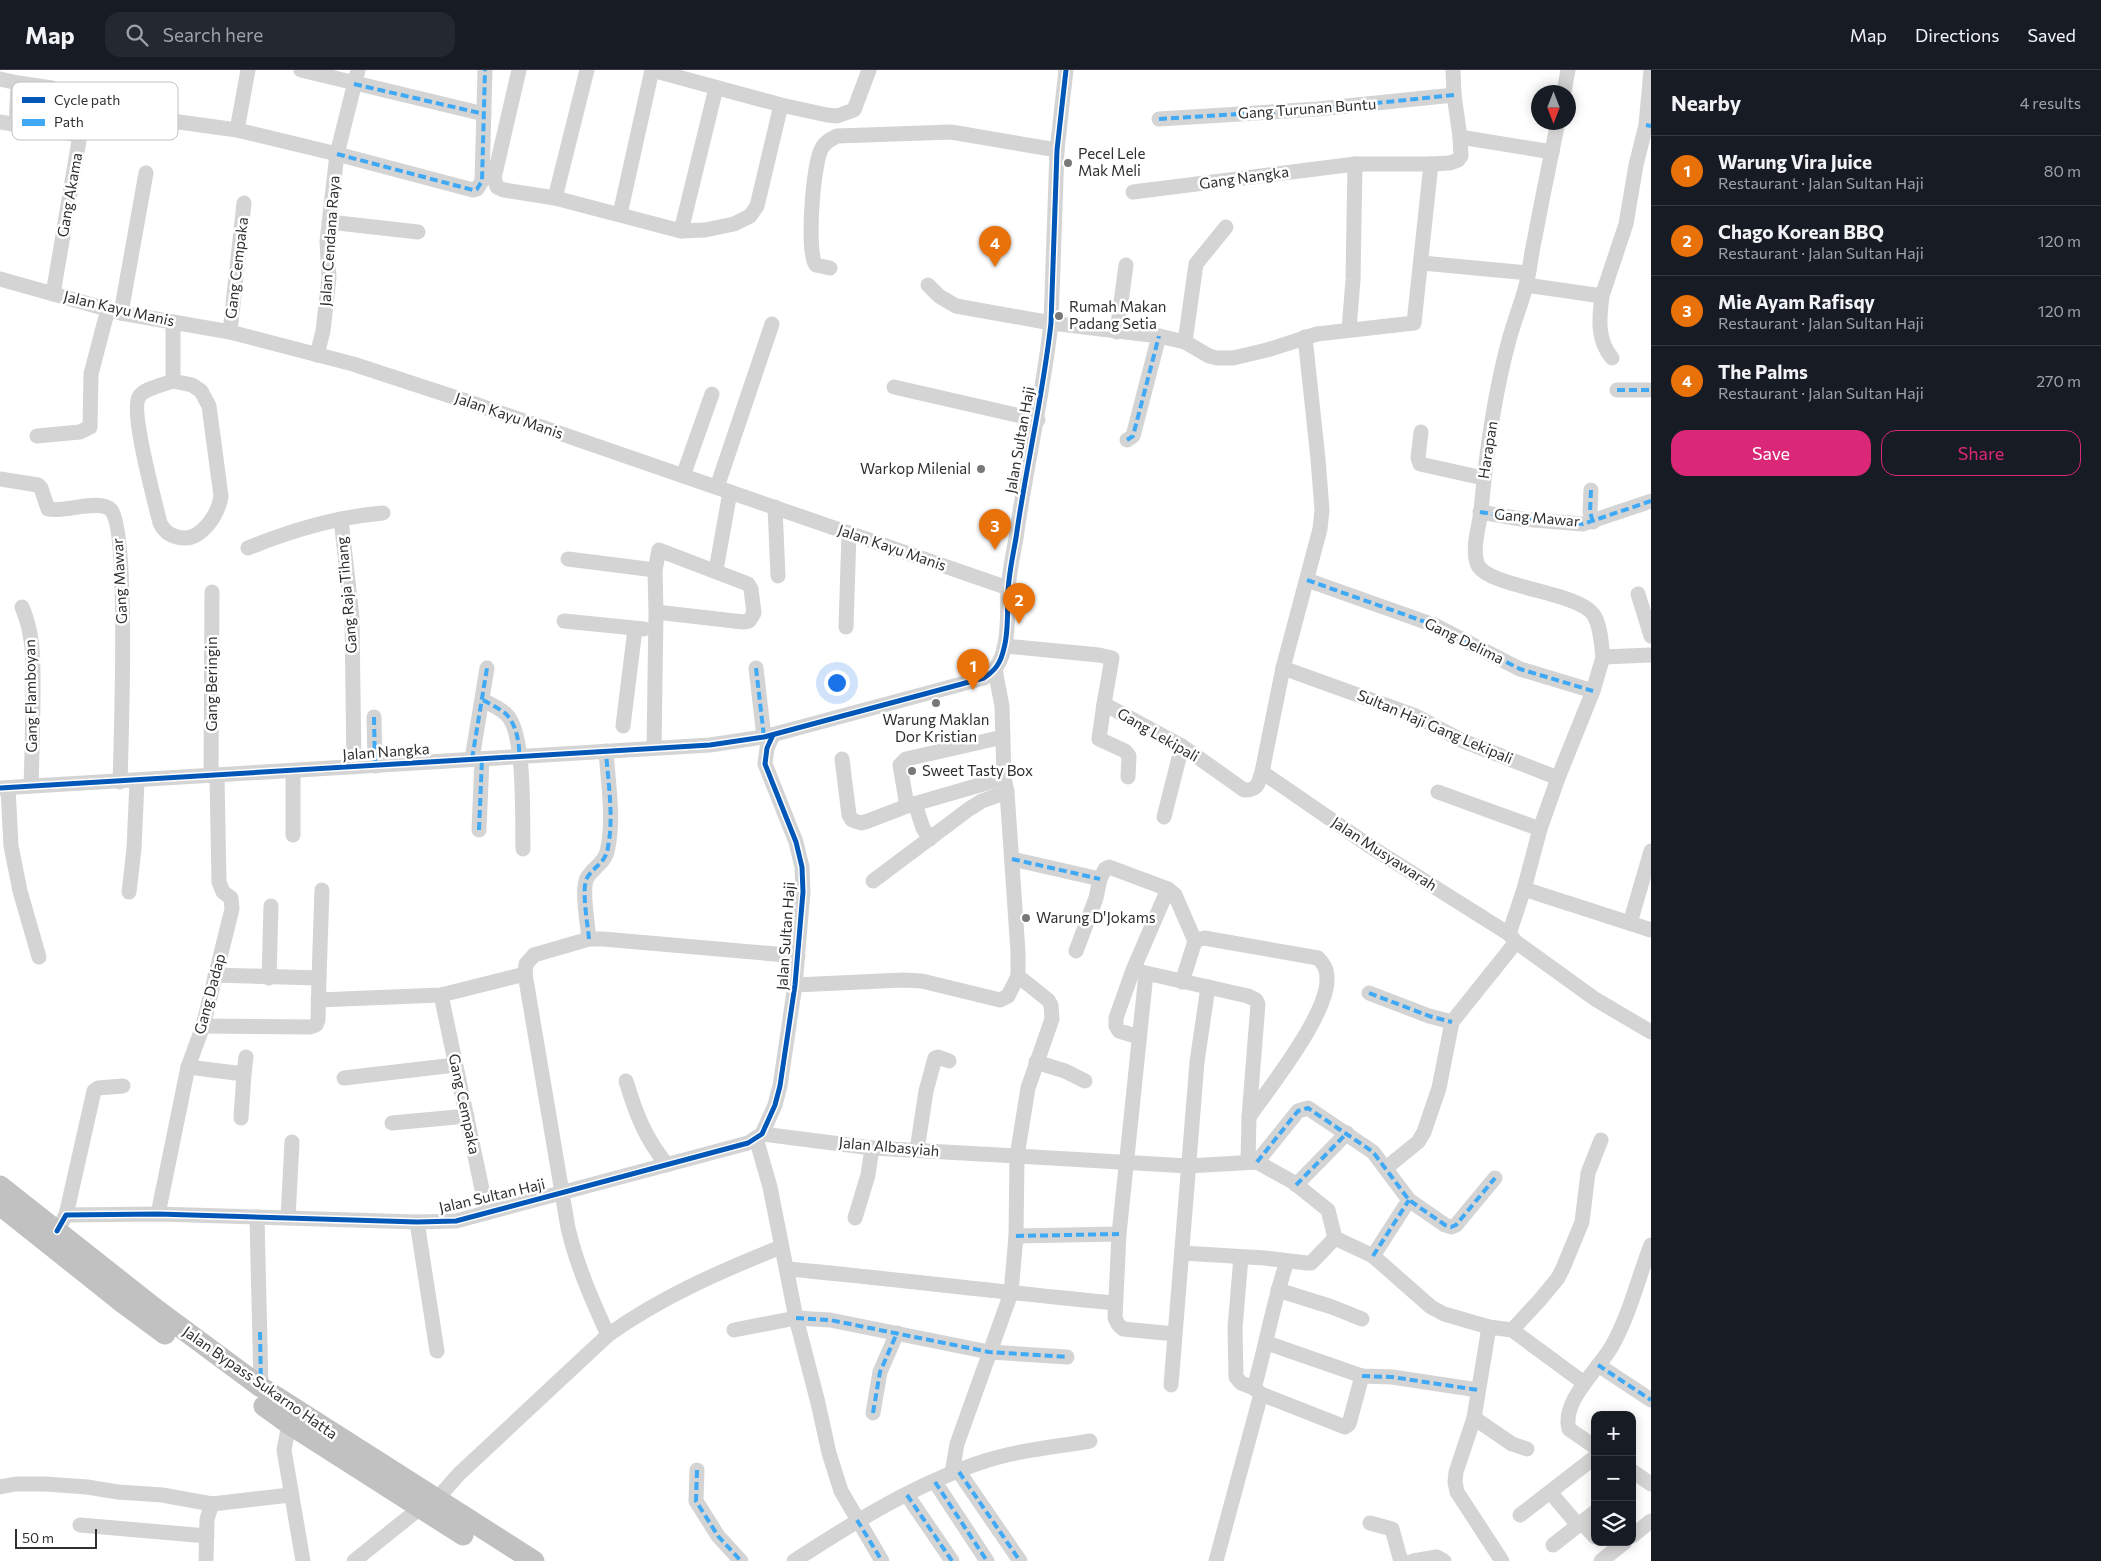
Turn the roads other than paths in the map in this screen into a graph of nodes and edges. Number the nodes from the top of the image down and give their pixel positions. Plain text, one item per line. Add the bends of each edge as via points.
1 (248, 70) edge
2 (301, 70) edge
3 (485, 70) edge
4 (519, 70) edge
5 (587, 70) edge
6 (652, 70) edge
7 (870, 70) edge
8 (1066, 70) edge
9 (1453, 70) edge
10 (1568, 70) edge
11 (1651, 70) edge
12 (356, 77) edge
13 (0, 79) edge
14 (14, 82) edge
15 (1565, 85) edge
16 (716, 88) junction
17 (1454, 95) junction
18 (782, 105) junction
19 (484, 114) junction
20 (1159, 119) dead end
21 (178, 122) edge
22 (1649, 125) edge
23 (236, 130) junction
24 (1556, 130) edge
25 (1460, 138) junction
26 (79, 140) edge
27 (1056, 150) junction
28 (1552, 152) junction
29 (337, 154) junction
30 (1356, 164) junction
31 (1431, 164) junction
32 (146, 173) dead end
33 (1133, 192) dead end
34 (555, 198) junction
35 (244, 203) dead end
36 (620, 214) junction
37 (329, 222) junction
38 (1226, 227) dead end
39 (681, 231) junction
40 (418, 232) dead end
41 (1422, 263) junction
42 (1126, 266) dead end
43 (830, 268) dead end
44 (0, 279) edge
45 (1527, 279) junction
46 (928, 286) dead end
47 (53, 294) junction
48 (1602, 296) junction
49 (115, 311) junction
50 (173, 322) junction
51 (1051, 323) junction
52 (772, 324) dead end
53 (1349, 329) junction
54 (230, 332) junction
55 (1117, 332) junction
56 (1159, 336) junction
57 (1305, 337) junction
58 (1185, 342) junction
59 (317, 355) junction
60 (1612, 358) dead end
61 (174, 381) junction
62 (894, 388) dead end
63 (1618, 390) dead end
64 (1651, 390) edge
65 (712, 394) dead end
66 (1038, 420) junction
67 (1421, 432) dead end
68 (37, 436) dead end
69 (1127, 440) dead end
70 (683, 476) junction
71 (1483, 478) junction
72 (0, 479) edge
73 (723, 490) junction
74 (1591, 490) dead end
75 (1651, 502) edge
76 (775, 507) junction
77 (1480, 512) junction
78 (383, 513) dead end
79 (341, 519) junction
80 (1593, 522) junction
81 (849, 533) junction
82 (248, 548) dead end
83 (568, 559) dead end
84 (655, 570) junction
85 (716, 570) junction
86 (778, 576) dead end
87 (1307, 580) junction
88 (1008, 588) junction
89 (212, 592) dead end
90 (1638, 594) dead end
91 (22, 607) dead end
92 (656, 612) junction
93 (564, 621) dead end
94 (846, 627) dead end
95 (635, 629) junction
96 (655, 630) junction
97 (1651, 636) edge
98 (1005, 646) junction
99 (1651, 655) edge
100 (1603, 658) junction
101 (487, 668) dead end
102 (756, 668) dead end
103 (1283, 668) junction
104 (995, 670) junction
105 (1593, 690) junction
106 (483, 700) junction
107 (1104, 704) junction
108 (374, 718) dead end
109 (623, 726) dead end
110 (768, 736) junction
111 (1003, 737) junction
112 (1182, 746) junction
113 (654, 748) junction
114 (606, 751) junction
115 (519, 757) junction
116 (477, 759) junction
117 (842, 759) dead end
118 (375, 766) junction
119 (354, 767) junction
120 (293, 771) junction
121 (1261, 775) junction
122 (214, 776) junction
123 (1128, 776) dead end
124 (1558, 778) junction
125 (138, 781) junction
126 (120, 782) junction
127 (1006, 785) junction
128 (31, 786) junction
129 (4, 788) edge
130 (1438, 792) dead end
131 (911, 805) junction
132 (1164, 817) dead end
133 (1540, 829) junction
134 (479, 830) dead end
135 (293, 835) dead end
136 (930, 840) junction
137 (523, 849) dead end
138 (1651, 851) edge
139 (1012, 858) junction
140 (1100, 880) junction
141 (873, 881) dead end
142 (1168, 889) junction
143 (1524, 889) junction
144 (322, 890) dead end
145 (129, 892) dead end
146 (271, 906) dead end
147 (1630, 923) junction
148 (1651, 930) edge
149 (1513, 938) junction
150 (589, 939) junction
151 (1195, 941) junction
152 (1076, 951) dead end
153 (39, 956) dead end
154 (798, 956) junction
155 (1139, 972) junction
156 (525, 974) junction
157 (215, 975) junction
158 (1018, 976) junction
159 (269, 978) junction
160 (319, 978) junction
161 (1182, 982) junction
162 (795, 985) junction
163 (1208, 987) junction
164 (1368, 993) dead end
165 (441, 995) junction
166 (318, 1000) junction
167 (1452, 1022) junction
168 (203, 1026) junction
169 (1651, 1032) edge
170 (1139, 1037) junction
171 (246, 1057) dead end
172 (949, 1061) dead end
173 (1036, 1062) junction
174 (455, 1064) junction
175 (188, 1067) junction
176 (1253, 1072) junction
177 (244, 1074) junction
178 (344, 1078) dead end
179 (626, 1081) dead end
180 (1085, 1081) dead end
181 (1274, 1082) junction
182 (123, 1086) dead end
183 (468, 1116) junction
184 (1249, 1117) junction
185 (241, 1118) dead end
186 (392, 1123) dead end
187 (1347, 1133) junction
188 (759, 1136) junction
189 (1600, 1140) dead end
190 (292, 1142) dead end
191 (872, 1148) junction
192 (917, 1150) junction
193 (1017, 1156) junction
194 (1127, 1162) junction
195 (1252, 1162) junction
196 (667, 1164) junction
197 (1188, 1166) junction
198 (1386, 1168) junction
199 (1495, 1178) dead end
200 (1296, 1185) junction
201 (0, 1186) edge
202 (562, 1193) junction
203 (1409, 1200) junction
204 (3, 1210) edge
205 (487, 1213) junction
206 (158, 1214) junction
207 (257, 1217) junction
208 (288, 1218) junction
209 (855, 1218) dead end
210 (416, 1222) junction
211 (62, 1223) junction
212 (1119, 1234) junction
213 (1016, 1236) junction
214 (1335, 1238) junction
215 (1651, 1245) edge
216 (782, 1246) junction
217 (1182, 1253) junction
218 (1373, 1256) junction
219 (1241, 1257) junction
220 (1288, 1261) junction
221 (788, 1269) junction
222 (1646, 1278) edge
223 (1278, 1290) junction
224 (1011, 1293) junction
225 (1115, 1303) junction
226 (796, 1318) junction
227 (1362, 1319) dead end
228 (1489, 1327) junction
229 (734, 1330) dead end
230 (1512, 1330) junction
231 (897, 1333) junction
232 (1174, 1334) junction
233 (608, 1336) junction
234 (1267, 1343) junction
235 (438, 1351) dead end
236 (989, 1352) junction
237 (1067, 1357) dead end
238 (1598, 1365) junction
239 (1362, 1376) junction
240 (1584, 1383) junction
241 (1171, 1385) dead end
242 (261, 1387) junction
243 (1478, 1390) junction
244 (1257, 1391) junction
245 (1651, 1400) edge
246 (873, 1413) dead end
247 (1474, 1418) junction
248 (289, 1424) junction
249 (1090, 1441) dead end
250 (1591, 1443) edge
251 (1527, 1449) dead end
252 (1591, 1460) edge
253 (696, 1470) dead end
254 (955, 1472) junction
255 (935, 1482) junction
256 (0, 1487) edge
257 (1550, 1492) junction
258 (290, 1495) junction
259 (907, 1495) junction
260 (212, 1504) junction
261 (428, 1504) junction
262 (1591, 1515) edge
263 (1520, 1516) dead end
264 (857, 1520) junction
265 (1651, 1521) edge
266 (1370, 1523) dead end
267 (1580, 1524) junction
268 (80, 1525) dead end
269 (1636, 1533) edge
270 (1591, 1534) edge
271 (207, 1536) junction
272 (1554, 1545) dead end
273 (1600, 1546) edge
274 (1620, 1546) edge
275 (1605, 1558) edge
276 (206, 1561) edge
277 (303, 1561) edge
278 (354, 1561) edge
279 (506, 1561) edge
280 (534, 1561) edge
281 (741, 1561) edge
282 (794, 1561) edge
283 (882, 1561) edge
284 (952, 1561) edge
285 (987, 1561) edge
286 (1020, 1561) edge
287 (1216, 1561) edge
288 (1403, 1561) edge
289 (1414, 1561) edge
290 (1444, 1561) edge
291 (1502, 1561) edge

1 - 23 street
2 - 12 street
3 - 19 street
4 - 34 street via 494,183 504,190
5 - 34 street
6 - 16 street
6 - 36 street
7 - 18 street via 854,110 849,113 827,115
8 - 27 street, Jalan Sultan Haji
9 - 17 street, Gang Nangka
10 - 15 street
11 - 22 street
12 - 19 street
12 - 29 street, Jalan Cendana Raya
13 - 14 street
16 - 18 street
16 - 39 street
17 - 20 street, Gang Turunan Buntu via 1318,109
17 - 25 street, Gang Nangka
18 - 39 street via 757,206 750,216 734,224
19 - 29 street via 482,181 477,189
21 - 23 street, Gang Akama
22 - 48 street via 1636,165 1626,224
23 - 29 street
24 - 28 street, Harapan
25 - 28 street
25 - 31 street, Gang Nangka via 1461,156 1458,160
26 - 47 street, Gang Akama
27 - 43 street via 951,132 837,136 822,147 817,159 811,225 811,253 816,265
27 - 51 street, Jalan Sultan Haji
28 - 45 street, Harapan
29 - 37 street, Jalan Cendana Raya
30 - 31 street, Gang Nangka
30 - 33 street, Gang Nangka
30 - 53 street
31 - 41 street
32 - 49 street
34 - 36 street
35 - 54 street, Gang Cempaka
36 - 39 street
37 - 40 street
37 - 59 street, Jalan Cendana Raya via 329,278
38 - 58 street via 1196,264
41 - 45 street
41 - 53 street via 1414,323
42 - 55 street
44 - 47 street, Jalan Kayu Manis
45 - 48 street
45 - 71 street, Harapan via 1509,340
46 - 51 street via 956,306
47 - 49 street, Jalan Kayu Manis
48 - 60 street via 1601,340
49 - 50 street, Jalan Kayu Manis
49 - 68 street via 91,374 90,426 80,432
50 - 54 street, Jalan Kayu Manis
50 - 61 street
51 - 55 street
51 - 66 street, Jalan Sultan Haji
52 - 73 street
53 - 57 street
54 - 59 street, Jalan Kayu Manis
55 - 56 street
56 - 58 street
56 - 69 street via 1133,436
57 - 58 street via 1233,358 1209,356
57 - 87 street via 1322,510
59 - 70 street, Jalan Kayu Manis via 472,403
61 - 61 street via 145,392 138,398 136,408 160,523 163,530 173,537 184,537 198,534 210,522 221,496 209,406 197,388
62 - 66 street
63 - 64 street
65 - 70 street
66 - 88 street, Jalan Sultan Haji
67 - 71 street via 1420,464
70 - 73 street, Jalan Kayu Manis
71 - 77 street, Harapan
72 - 126 street, Gang Mawar via 38,485 48,509 54,511 99,505 112,512 117,529 121,582
73 - 76 street, Jalan Kayu Manis
73 - 85 street
74 - 80 street
75 - 80 street, Gang Mawar
76 - 81 street, Jalan Kayu Manis
76 - 86 street
77 - 80 street, Gang Mawar via 1522,519
77 - 100 street, Harapan via 1476,547 1477,564 1481,570 1589,610 1599,631
78 - 79 street
79 - 82 street, Gang Raja Tihang via 294,530
79 - 119 street, Gang Raja Tihang via 352,617
81 - 88 street, Jalan Kayu Manis
81 - 94 street
83 - 84 street
84 - 85 street via 659,550
84 - 92 street
85 - 92 street via 743,580 751,589 754,614 749,621
87 - 103 street
87 - 105 street, Gang Delima via 1434,625 1520,669
88 - 98 street, Jalan Sultan Haji
89 - 122 street, Gang Beringin
90 - 97 street
91 - 128 street, Gang Flamboyan via 32,640
92 - 96 street
93 - 95 street
95 - 96 street
95 - 109 street
96 - 113 street
98 - 104 street, Jalan Sultan Haji
98 - 107 street, Gang Lekipali via 1112,658
99 - 100 street
100 - 105 street
101 - 106 street
102 - 110 street
103 - 121 street
103 - 124 street, Sultan Haji Gang Lekipali via 1416,716 1463,741
104 - 110 street via 984,678
104 - 111 street via 1002,706
105 - 124 street
106 - 115 street via 506,714 514,726 520,747
106 - 116 street
107 - 112 street, Gang Lekipali
107 - 123 street via 1099,739 1129,756
108 - 118 street
110 - 113 street, Jalan Nangka via 710,745
110 - 154 street, Jalan Sultan Haji via 767,771 796,842 802,867
111 - 127 street
111 - 131 street via 906,759 900,765 900,772
112 - 121 street, Gang Lekipali via 1244,790 1256,788
112 - 132 street
113 - 114 street, Jalan Nangka
114 - 115 street, Jalan Nangka
114 - 150 street via 610,825 605,860 586,879
115 - 116 street, Jalan Nangka
115 - 137 street
116 - 118 street, Jalan Nangka
116 - 134 street
117 - 131 street via 852,820 861,823
118 - 119 street, Jalan Nangka
119 - 120 street, Jalan Nangka
120 - 122 street, Jalan Nangka
120 - 135 street
121 - 149 street, Jalan Musyawarah
122 - 125 street, Jalan Nangka
122 - 157 street, Gang Dadap via 219,882 232,903
124 - 133 street
125 - 126 street, Jalan Nangka
125 - 145 street
126 - 128 street, Jalan Nangka
127 - 131 street
127 - 136 street
127 - 139 street
128 - 129 street, Jalan Nangka
129 - 153 street via 20,891
130 - 133 street
131 - 136 street
133 - 143 street
136 - 141 street
138 - 147 street
139 - 140 street
139 - 158 street
140 - 142 street via 1104,869 1109,867
140 - 152 street
142 - 151 street via 1175,894
142 - 155 street
143 - 147 street
143 - 149 street
144 - 160 street
146 - 159 street
147 - 148 street
149 - 167 street
149 - 169 street, Jalan Musyawarah via 1595,999
150 - 154 street
150 - 156 street via 534,955 526,964
151 - 161 street
151 - 181 street via 1204,938 1318,958 1325,965 1328,979 1324,997 1300,1045
154 - 162 street, Jalan Sultan Haji
155 - 161 street
155 - 170 street
155 - 170 street via 1116,1018 1116,1026 1124,1034
156 - 165 street
156 - 202 street
157 - 159 street
157 - 168 street, Gang Dadap
158 - 162 street via 1003,1000 922,981
158 - 173 street via 1051,1005 1050,1027
159 - 160 street
160 - 166 street
161 - 163 street
162 - 188 street, Jalan Sultan Haji via 775,1105
163 - 176 street via 1256,1000
163 - 197 street via 1197,1062
164 - 167 street
165 - 166 street
165 - 174 street, Gang Cempaka
166 - 168 street via 317,1023 310,1027
167 - 198 street via 1439,1088 1424,1132 1418,1142
168 - 175 street, Gang Dadap
170 - 194 street
171 - 177 street
172 - 192 street via 935,1058 923,1104
173 - 180 street
173 - 193 street via 1028,1088
174 - 178 street
174 - 183 street, Gang Cempaka
175 - 177 street
175 - 206 street, Gang Dadap
176 - 181 street
176 - 184 street
177 - 185 street
179 - 196 street via 638,1118
181 - 184 street
182 - 211 street via 94,1091
183 - 186 street
183 - 205 street, Gang Cempaka
184 - 195 street
187 - 195 street via 1312,1110 1303,1108
187 - 198 street via 1373,1152
187 - 200 street
188 - 191 street, Jalan Albasyiah
188 - 196 street, Jalan Sultan Haji via 748,1143
188 - 216 street
189 - 230 street via 1588,1173 1582,1222 1563,1268
190 - 208 street
191 - 192 street, Jalan Albasyiah
191 - 209 street
192 - 193 street, Jalan Albasyiah
193 - 194 street, Jalan Albasyiah
193 - 213 street
194 - 197 street, Jalan Albasyiah
194 - 212 street
195 - 197 street, Jalan Albasyiah
195 - 200 street
196 - 202 street, Jalan Sultan Haji
197 - 217 street
198 - 203 street
199 - 203 street via 1451,1227
200 - 214 street via 1328,1210
201 - 211 highway, Jalan Bypass Sukarno Hatta
202 - 205 street, Jalan Sultan Haji
202 - 233 street via 576,1261
203 - 218 street
204 - 248 highway, Jalan Bypass Sukarno Hatta via 123,1303
205 - 210 street, Jalan Sultan Haji via 456,1221
206 - 207 street, Jalan Sultan Haji
206 - 211 street, Jalan Sultan Haji
207 - 208 street, Jalan Sultan Haji
207 - 242 street
208 - 210 street, Jalan Sultan Haji
210 - 235 street
211 - 242 highway, Jalan Bypass Sukarno Hatta via 193,1337
212 - 213 street
212 - 225 street
213 - 224 street
214 - 218 street
214 - 220 street via 1311,1263
215 - 222 street
216 - 221 street
216 - 233 street via 716,1273 632,1318
217 - 219 street
217 - 232 street
218 - 228 street via 1431,1307
219 - 220 street
219 - 244 street via 1235,1328 1236,1377 1240,1383
220 - 223 street
221 - 224 street via 896,1278
221 - 226 street
222 - 238 street via 1612,1346
223 - 227 street
223 - 234 street
224 - 225 street
224 - 236 street
225 - 232 street via 1115,1318 1123,1329
226 - 229 street
226 - 231 street via 830,1320
226 - 264 street via 829,1453 841,1491
228 - 230 street
228 - 243 street
230 - 240 street
231 - 236 street
231 - 246 street via 880,1372
232 - 241 street
233 - 261 street
234 - 239 street
234 - 244 street
236 - 237 street
236 - 254 street via 957,1444
238 - 240 street
238 - 245 street
239 - 243 street via 1392,1377
239 - 244 street via 1349,1424 1345,1427
240 - 250 street via 1567,1422 1569,1429
242 - 261 highway, Jalan Bypass Sukarno Hatta
243 - 247 street
244 - 287 street
247 - 251 street via 1512,1444
247 - 291 street via 1455,1482 1457,1492
248 - 258 street via 284,1450
248 - 261 highway, Jalan Bypass Sukarno Hatta
249 - 254 street via 1012,1454
252 - 257 street
253 - 281 street via 696,1501 718,1536
254 - 255 street
254 - 286 street
255 - 259 street
255 - 285 street
256 - 260 street via 45,1484 87,1487
257 - 263 street
257 - 267 street
258 - 260 street
258 - 277 street
259 - 264 street
259 - 284 street
260 - 271 street via 207,1519
261 - 278 street
261 - 279 highway, Jalan Bypass Sukarno Hatta
261 - 280 highway, Jalan Bypass Sukarno Hatta
262 - 267 street
264 - 282 street
264 - 283 street
265 - 269 street
266 - 288 street via 1392,1529
267 - 270 street
267 - 272 street
268 - 271 street
271 - 276 street
273 - 275 street
274 - 275 street
289 - 290 street via 1436,1557

